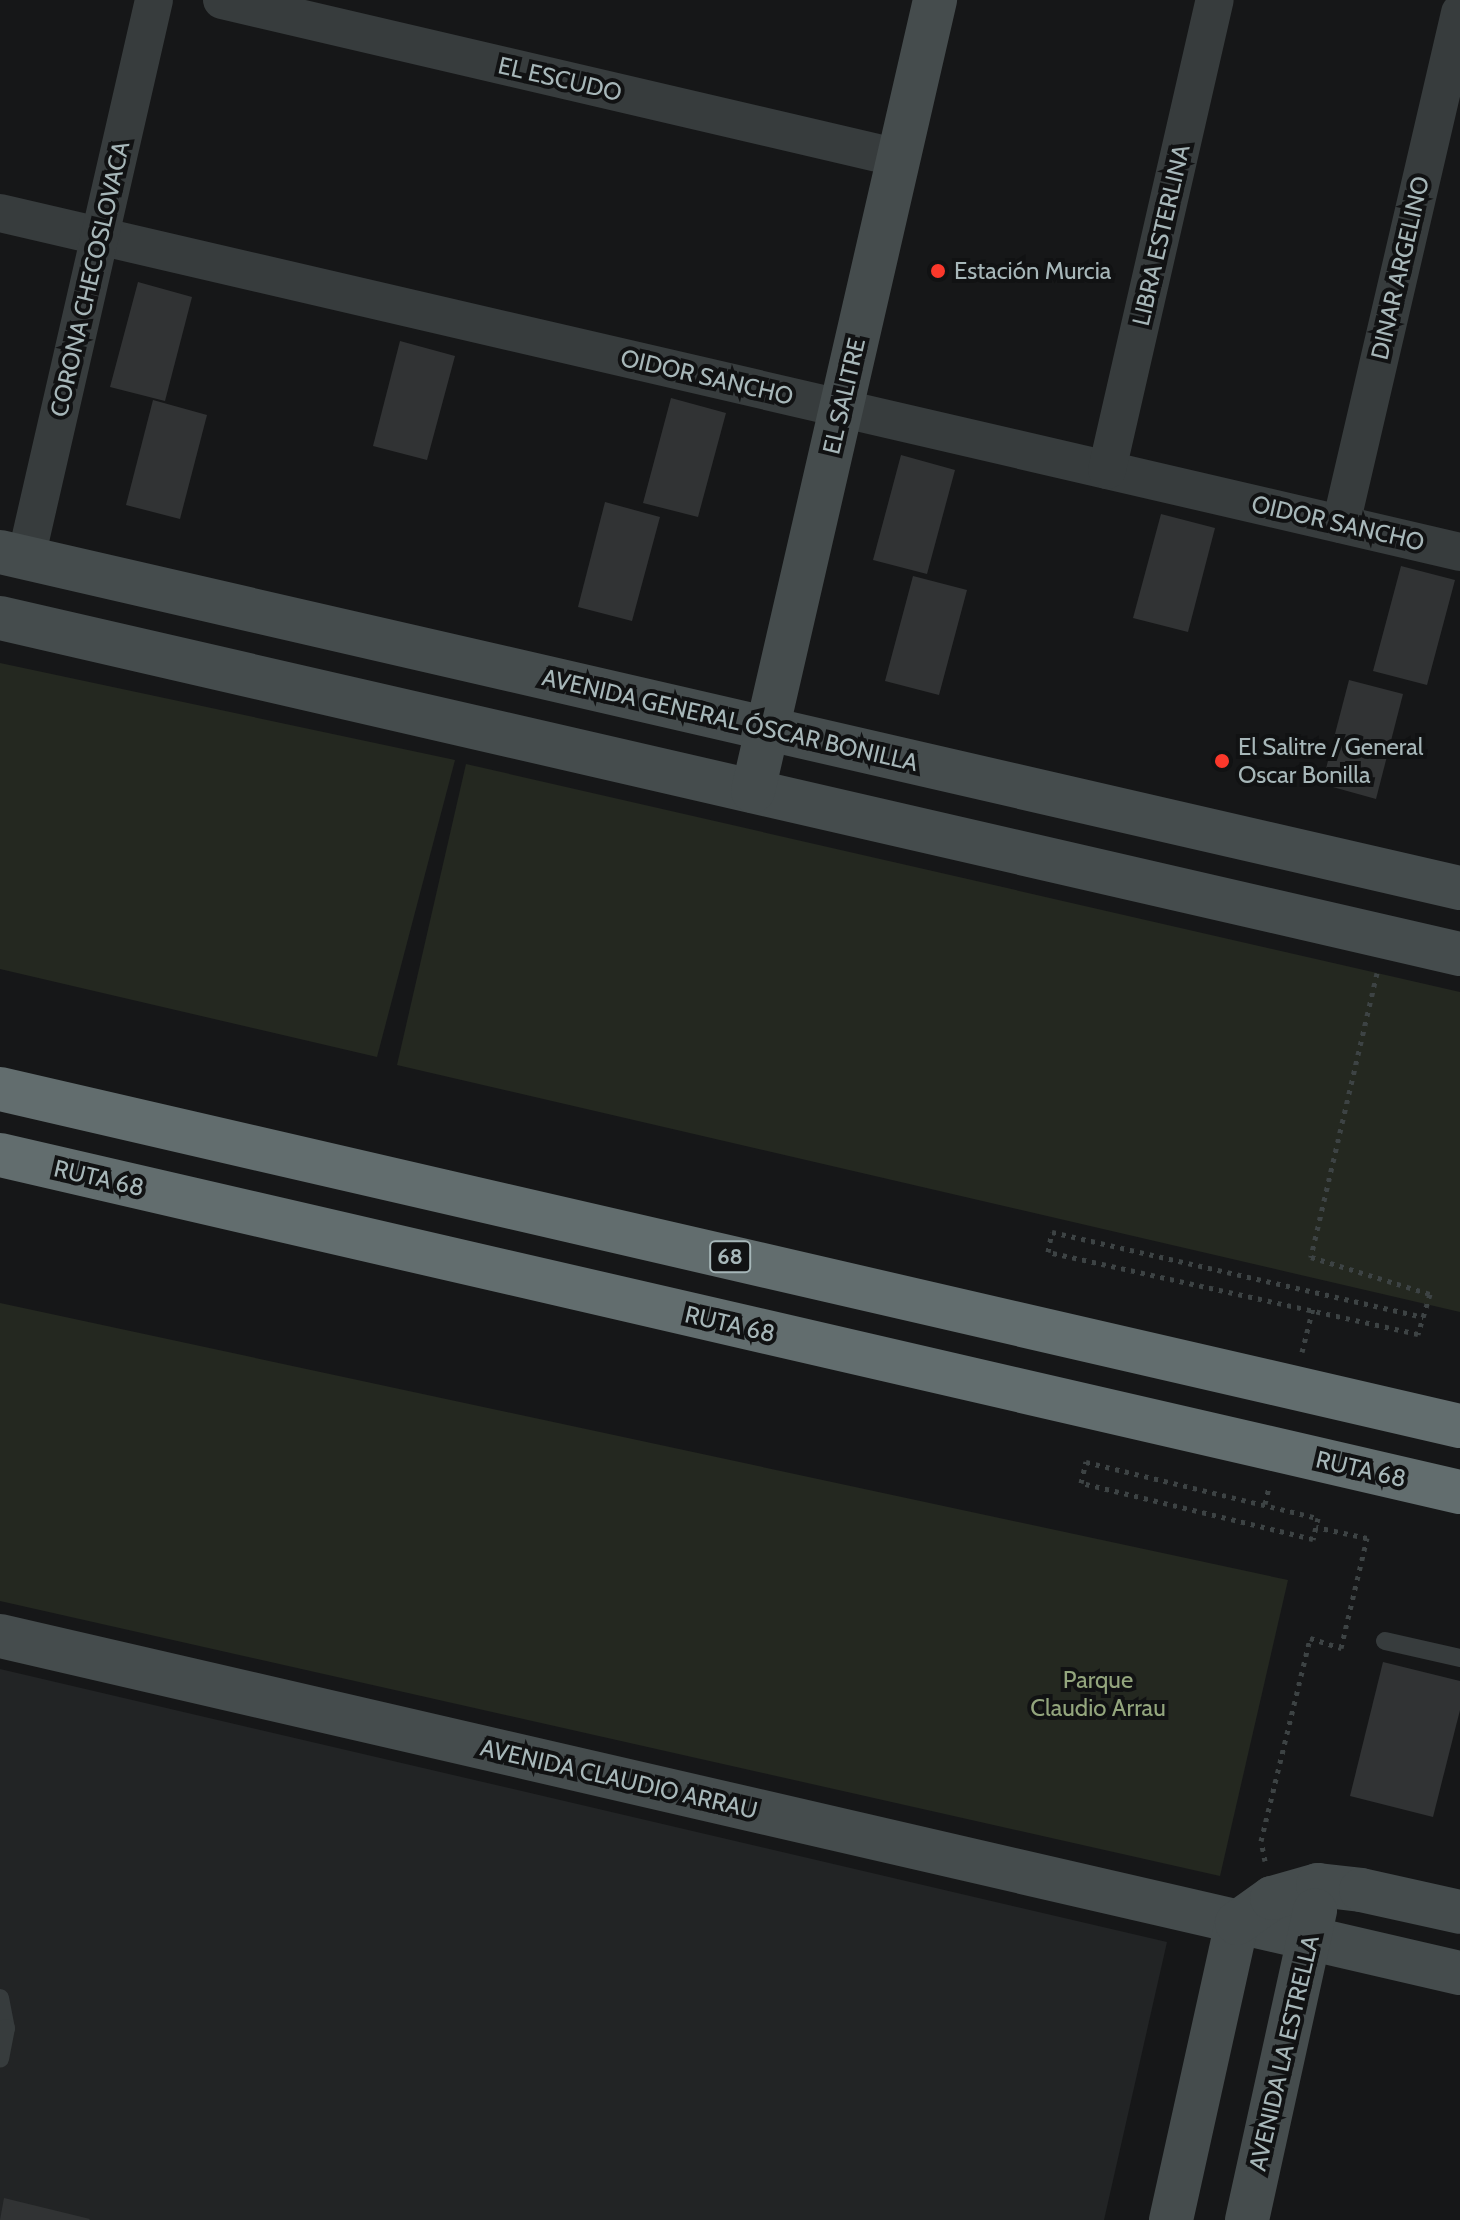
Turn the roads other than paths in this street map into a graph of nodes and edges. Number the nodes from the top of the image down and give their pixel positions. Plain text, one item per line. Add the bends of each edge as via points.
1 (154, 0) edge
2 (222, 0) edge
3 (935, 0) edge
4 (1215, 0) edge
5 (1460, 13) edge
6 (899, 158) junction
7 (0, 213) edge
8 (99, 236) junction
9 (841, 408) junction
10 (1107, 470) junction
11 (1341, 524) junction
12 (1460, 552) edge
13 (13, 555) edge
14 (0, 618) edge
15 (767, 729) junction
16 (753, 791) junction
17 (1460, 888) edge
18 (1460, 954) edge
19 (0, 1089) edge
20 (0, 1155) edge
21 (1460, 1426) edge
22 (1460, 1492) edge
23 (0, 1636) edge
24 (1385, 1641) dead end
25 (1460, 1658) edge
26 (1318, 1885) junction
27 (1460, 1912) edge
28 (1237, 1923) junction
29 (1311, 1939) junction
30 (1460, 1973) edge
31 (0, 1998) edge
32 (0, 2058) edge
33 (1171, 2220) edge
34 (1247, 2220) edge

1 - 8 street, CORONA CHECOSLOVACA
2 - 6 street, EL ESCUDO
3 - 6 street, EL SALITRE
4 - 10 street, LIBRA ESTERLINA
5 - 11 street, DINAR ARGELINO
6 - 9 street, EL SALITRE
7 - 8 street, OIDOR SANCHO
8 - 9 street, OIDOR SANCHO
8 - 13 street, CORONA CHECOSLOVACA
9 - 10 street, OIDOR SANCHO
9 - 15 street, EL SALITRE
10 - 11 street, OIDOR SANCHO
11 - 12 street, OIDOR SANCHO
13 - 15 street, AVENIDA GENERAL ÓSCAR BONILLA
14 - 16 street
15 - 16 street, EL SALITRE
15 - 17 street, AVENIDA GENERAL ÓSCAR BONILLA
16 - 18 street
19 - 21 highway, 68
20 - 22 highway, RUTA 68
23 - 28 street, AVENIDA CLAUDIO ARRAU
24 - 25 lane
26 - 27 street
26 - 28 street via 1272,1898
26 - 29 street, AVENIDA LA ESTRELLA
28 - 29 street, AVENIDA CLAUDIO ARRAU
28 - 33 street
29 - 30 street, AVENIDA CLAUDIO ARRAU
29 - 34 street, AVENIDA LA ESTRELLA
31 - 32 lane via 6,2028

